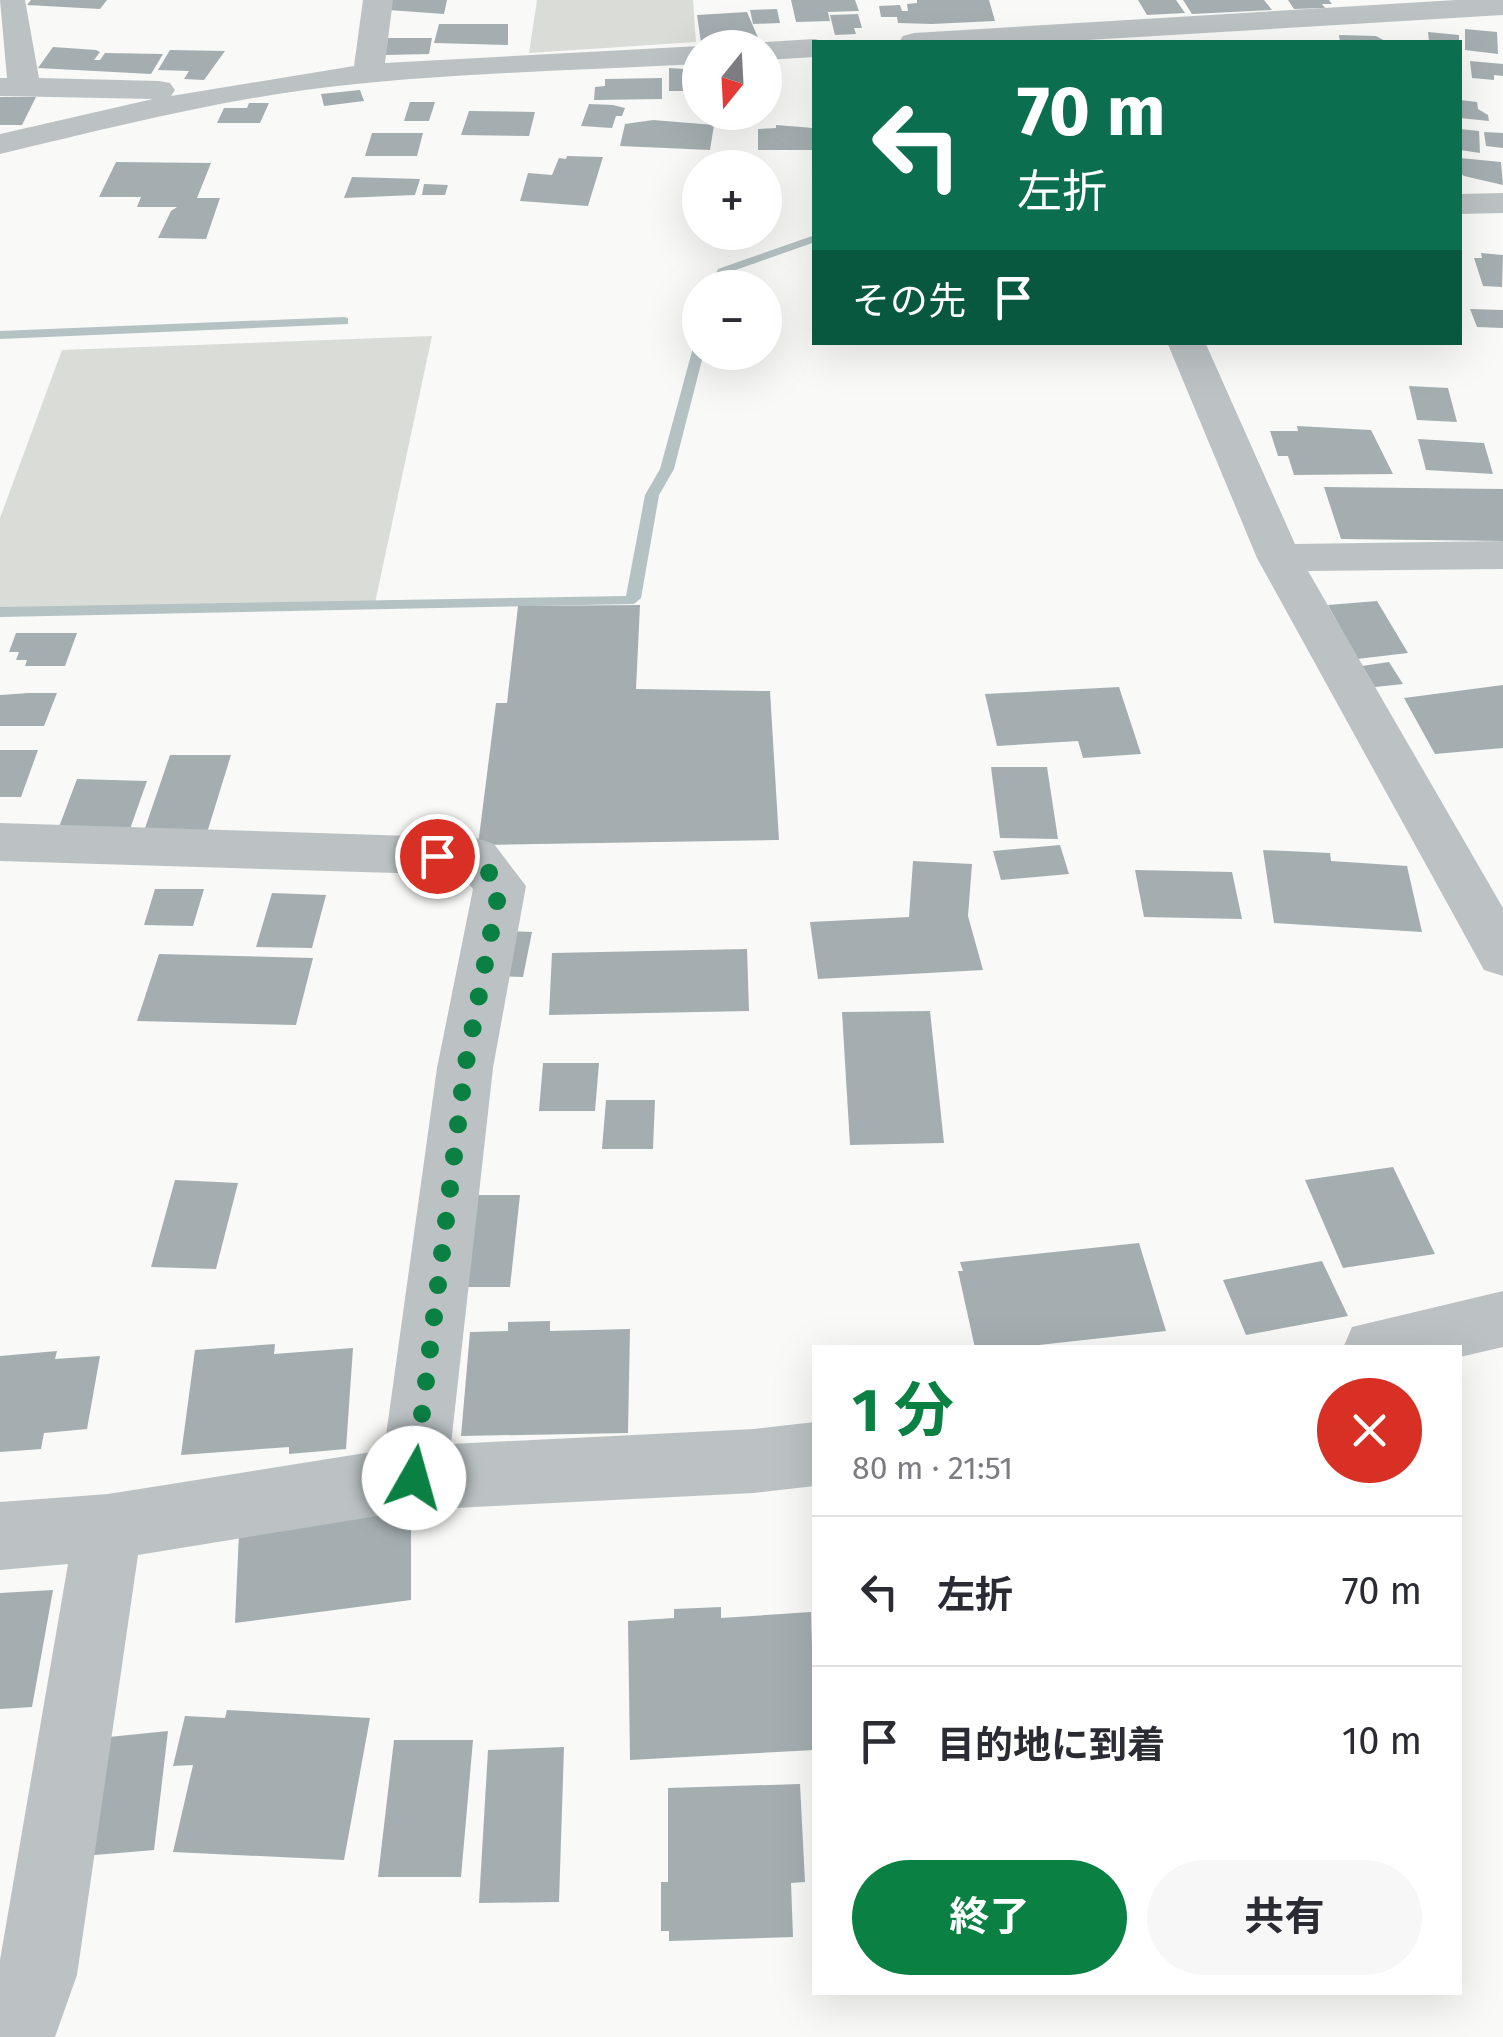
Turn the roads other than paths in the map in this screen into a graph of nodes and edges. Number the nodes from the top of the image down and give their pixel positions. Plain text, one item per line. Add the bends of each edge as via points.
1 (378, 0) edge
2 (1071, 0) edge
3 (1503, 6) edge
4 (8, 11) edge
5 (1338, 19) edge
6 (1073, 38) edge
7 (994, 40) edge
8 (812, 48) edge
9 (782, 50) edge
10 (682, 56) edge
11 (368, 74) junction
12 (12, 86) edge
13 (227, 94) junction
14 (0, 144) edge
15 (1503, 202) edge
16 (1462, 204) edge
17 (1187, 345) edge
18 (1503, 555) edge
19 (1279, 558) junction
20 (0, 842) edge
21 (1503, 955) edge
22 (1503, 1319) edge
23 (1387, 1345) edge
24 (812, 1454) edge
25 (414, 1478) junction
26 (108, 1527) junction
27 (0, 1536) edge
28 (15, 2037) edge

1 - 11 street
2 - 6 street
3 - 5 street
4 - 12 street
5 - 6 street
6 - 7 street
8 - 9 street
10 - 11 street
11 - 13 street
12 - 13 street
13 - 14 street
15 - 16 street
17 - 19 street
18 - 19 street
19 - 21 street
20 - 25 street via 476,857 500,886 465,1068
22 - 23 street
24 - 25 street
25 - 26 street
26 - 27 street
26 - 28 street via 37,1976

